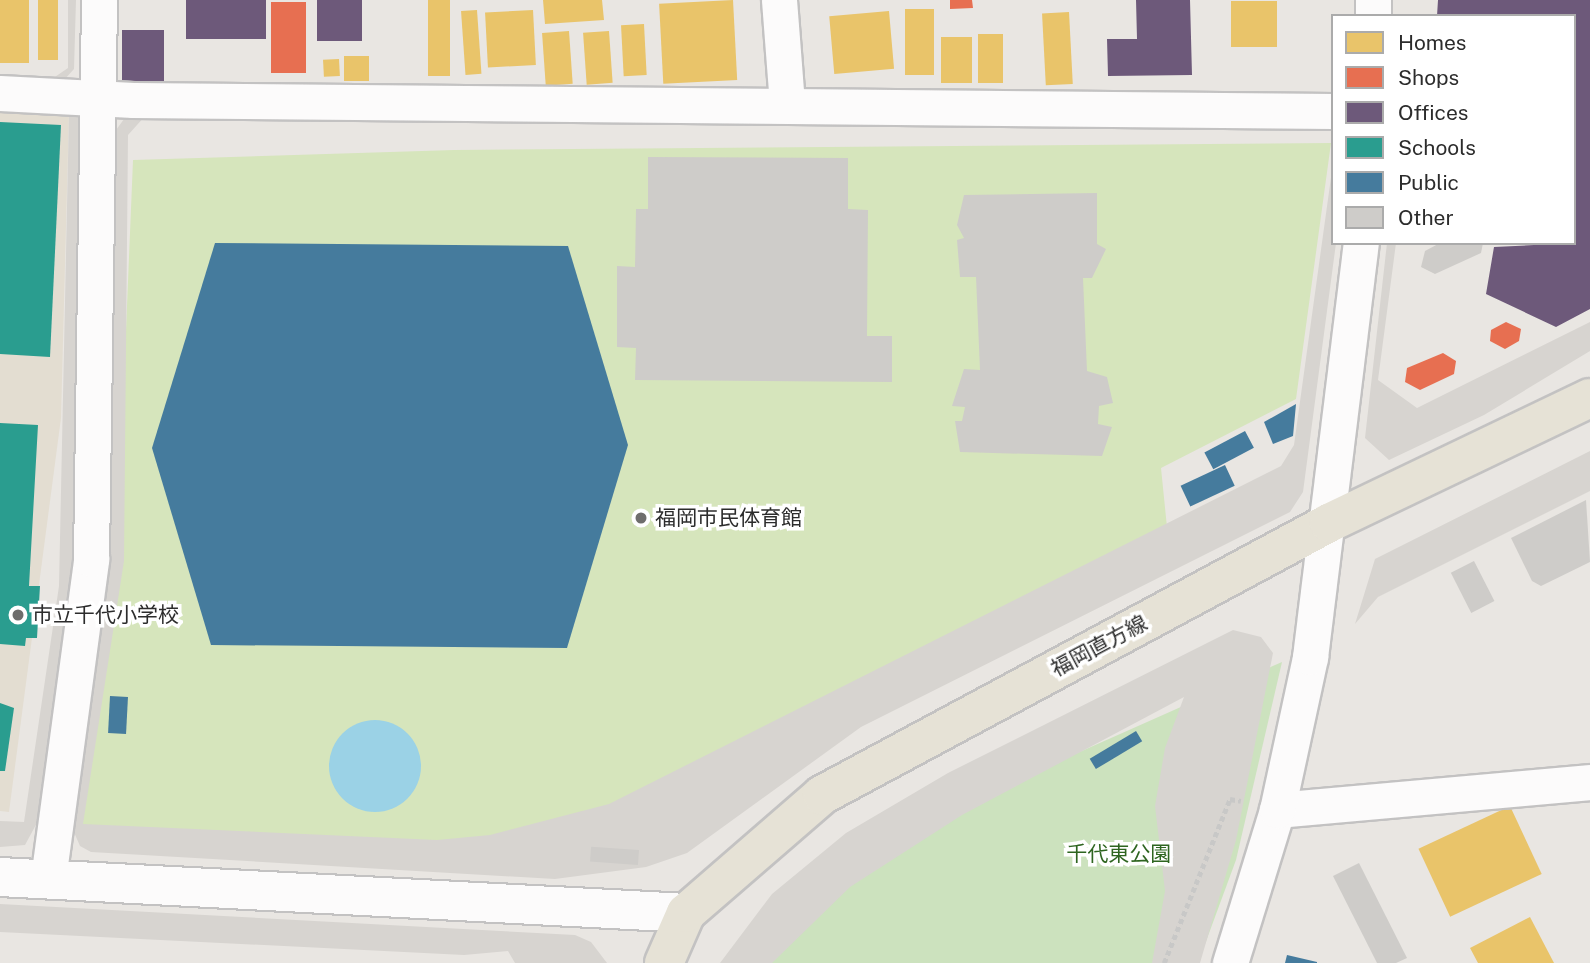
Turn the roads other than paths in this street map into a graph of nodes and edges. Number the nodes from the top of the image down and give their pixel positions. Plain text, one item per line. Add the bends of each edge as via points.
1 (99, 0) edge
2 (779, 0) edge
3 (0, 93) edge
4 (102, 100) junction
5 (787, 103) junction
6 (1331, 111) edge
7 (1362, 245) edge
8 (1590, 398) edge
9 (1329, 523) junction
10 (1590, 782) edge
11 (1277, 810) junction
12 (0, 877) edge
13 (48, 879) junction
14 (686, 913) junction
15 (664, 963) edge
16 (1230, 963) edge

1 - 4 street
2 - 5 street
3 - 4 street
4 - 5 street
4 - 13 street via 91,559
5 - 6 street
7 - 9 street
8 - 9 main road, 福岡直方線
9 - 11 street via 1310,657
9 - 14 main road, 福岡直方線 via 822,795
10 - 11 street
11 - 16 street
12 - 13 street
13 - 14 street
14 - 15 main road, 福岡直方線

